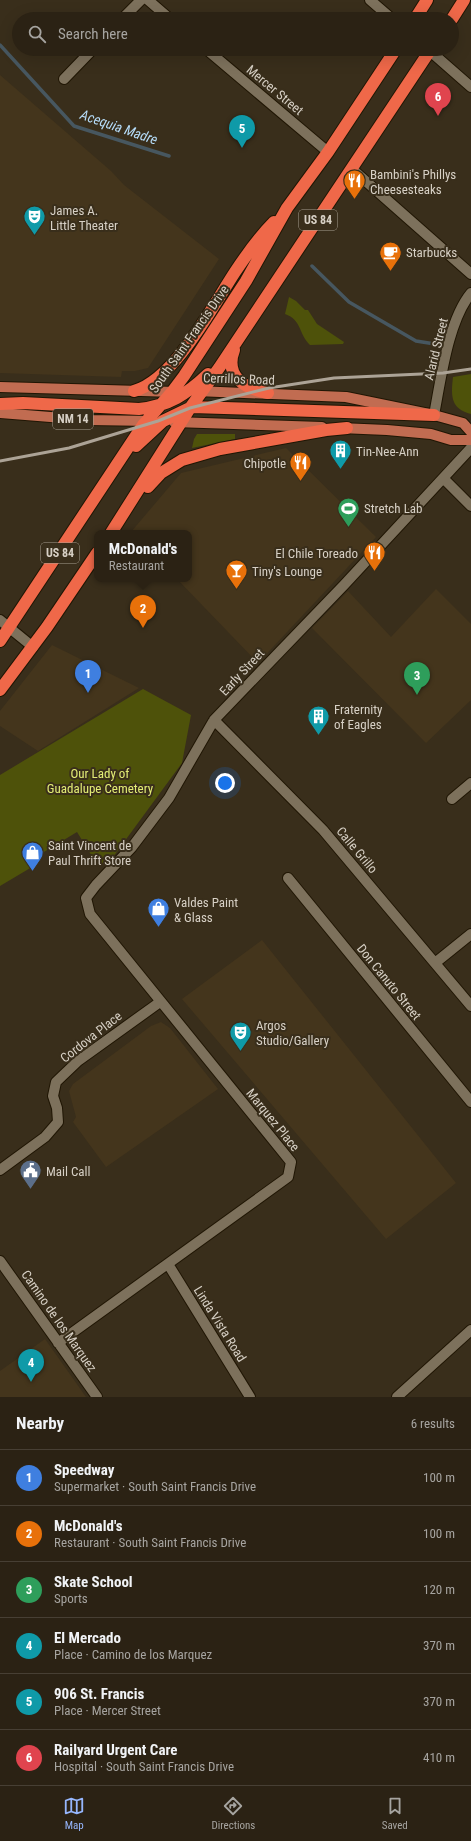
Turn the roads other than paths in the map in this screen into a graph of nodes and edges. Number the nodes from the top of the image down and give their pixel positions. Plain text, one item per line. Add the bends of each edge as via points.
1 (141, 0) edge
2 (148, 0) edge
3 (370, 0) edge
4 (427, 0) edge
5 (464, 0) edge
6 (129, 12) edge
7 (162, 12) edge
8 (384, 12) edge
9 (419, 12) edge
10 (456, 12) edge
11 (87, 56) edge
12 (214, 56) edge
13 (391, 56) edge
14 (427, 56) edge
15 (437, 56) edge
16 (64, 79) dead end
17 (471, 87) edge
18 (328, 152) junction
19 (352, 169) junction
20 (287, 208) junction
21 (471, 274) edge
22 (471, 293) edge
23 (240, 336) junction
24 (229, 352) junction
25 (0, 387) edge
26 (203, 390) junction
27 (134, 391) junction
28 (188, 391) junction
29 (172, 392) junction
30 (268, 393) junction
31 (0, 404) edge
32 (160, 406) junction
33 (192, 407) junction
34 (0, 413) edge
35 (434, 415) junction
36 (146, 421) junction
37 (163, 421) junction
38 (182, 422) junction
39 (347, 428) junction
40 (471, 432) edge
41 (471, 440) edge
42 (471, 448) edge
43 (119, 463) junction
44 (444, 479) junction
45 (471, 506) edge
46 (113, 529) edge
47 (94, 557) edge
48 (0, 620) edge
49 (10, 628) junction
50 (0, 642) edge
51 (33, 646) junction
52 (0, 690) edge
53 (214, 720) junction
54 (471, 783) edge
55 (452, 799) dead end
56 (288, 878) dead end
57 (471, 934) edge
58 (109, 937) joint
59 (435, 963) junction
60 (160, 1002) junction
61 (471, 1006) edge
62 (471, 1102) edge
63 (0, 1170) edge
64 (0, 1261) edge
65 (168, 1264) junction
66 (471, 1330) edge
67 (58, 1343) junction
68 (97, 1397) edge
69 (250, 1397) edge
70 (397, 1397) edge

1 - 6 street
2 - 7 street
3 - 8 street
4 - 9 highway
5 - 10 highway
11 - 16 street
12 - 18 street, Mercer Street
13 - 18 highway, South Saint Francis Drive / US 84
14 - 19 highway, US 84
15 - 17 street
18 - 20 highway, South Saint Francis Drive / US 84
19 - 21 street
19 - 23 highway, US 84
20 - 27 highway via 261,235 179,356 150,384
20 - 29 highway, South Saint Francis Drive / US 84 via 246,280
22 - 35 street, Alarid Street via 463,304 453,332
23 - 24 highway, US 84
23 - 30 highway via 231,362 235,374 243,384 256,391
24 - 26 highway, US 84
24 - 28 highway
25 - 27 main road, Cerrillos Road / NM 14
26 - 28 main road, Cerrillos Road / NM 14
26 - 30 main road, Cerrillos Road
26 - 33 highway, US 84
27 - 29 main road, Cerrillos Road / NM 14
28 - 29 main road, Cerrillos Road / NM 14
28 - 32 highway
29 - 32 highway, South Saint Francis Drive / US 84
30 - 35 main road, Cerrillos Road via 346,397
31 - 32 highway via 139,409
32 - 36 highway, South Saint Francis Drive / US 84
33 - 35 highway
33 - 37 highway
33 - 38 highway, US 84
34 - 36 main road, NM 14
35 - 40 main road, Cerrillos Road via 463,423
36 - 37 main road, NM 14
36 - 43 highway, South Saint Francis Drive / US 84
37 - 38 main road, NM 14
37 - 43 highway
38 - 39 main road
38 - 46 highway, US 84
39 - 41 main road
39 - 46 highway via 220,449 182,460 161,473
42 - 44 street, Early Street
43 - 49 highway, South Saint Francis Drive / US 84
44 - 45 street
44 - 53 street, Early Street
47 - 51 highway, US 84
48 - 49 street
49 - 50 highway, South Saint Francis Drive / US 84
49 - 51 street
51 - 52 highway, US 84
53 - 58 street, Early Street via 169,798 132,847 86,898 90,914
53 - 59 street, Calle Grillo via 323,830
54 - 55 street
56 - 62 street, Don Canuto Street
57 - 59 street
58 - 60 street, Marquez Place
59 - 61 street, Calle Grillo
60 - 63 street, Cordova Place via 78,1060 56,1082 53,1096 58,1122 45,1137
60 - 65 street, Marquez Place via 291,1162 288,1177
64 - 67 street, Camino de los Marquez
65 - 67 street, Marquez Place
65 - 69 street, Linda Vista Road
66 - 70 street
67 - 68 street, Camino de los Marquez

